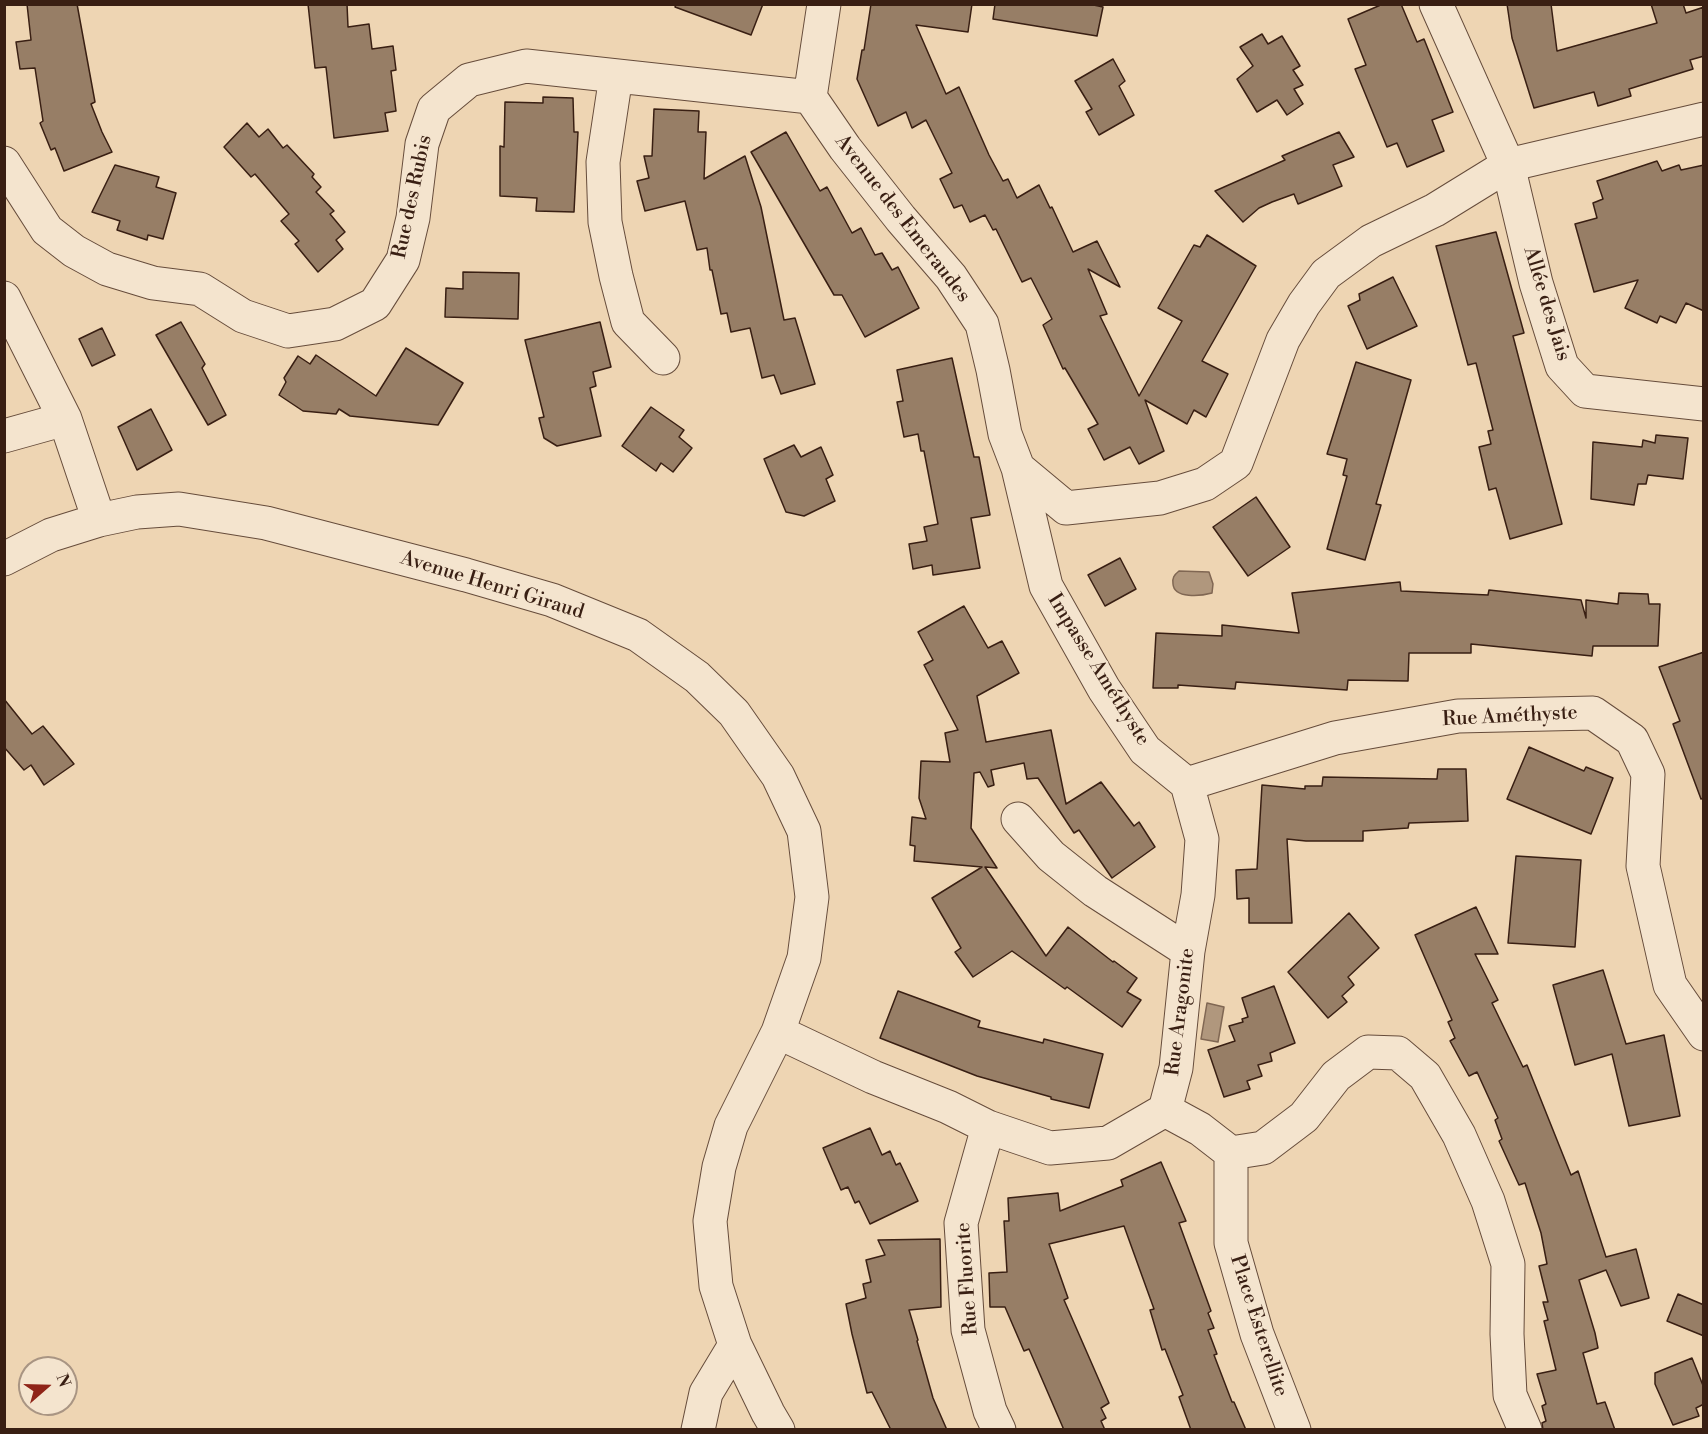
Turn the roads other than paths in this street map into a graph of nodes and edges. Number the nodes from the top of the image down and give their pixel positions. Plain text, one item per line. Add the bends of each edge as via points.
1 (824, 4) edge
2 (1436, 4) edge
3 (616, 76) junction
4 (810, 97) junction
5 (1704, 119) edge
6 (4, 163) edge
7 (1508, 165) junction
8 (4, 298) edge
9 (663, 358) dead end
10 (1704, 404) edge
11 (64, 419) junction
12 (4, 436) edge
13 (1018, 468) junction
14 (1066, 508) junction
15 (99, 520) junction
16 (1034, 540) junction
17 (4, 559) edge
18 (1186, 784) junction
19 (1018, 819) dead end
20 (1188, 951) junction
21 (778, 1032) junction
22 (1704, 1034) edge
23 (1165, 1110) junction
24 (988, 1127) junction
25 (1231, 1153) junction
26 (735, 1345) junction
27 (698, 1430) edge
28 (778, 1430) edge
29 (999, 1430) edge
30 (1294, 1430) edge
31 (1525, 1430) edge

1 - 4 street
2 - 7 street, Allée des Jais
3 - 4 street, Rue des Rubis
3 - 6 street, Rue des Rubis via 526,66 469,80 434,109 422,144 413,218 403,260 375,303 335,324 288,331 243,316 200,289 153,283 116,272 74,251 47,230
3 - 9 street via 603,162 605,222 628,322
4 - 13 street, Avenue des Emeraudes via 845,148 951,277 982,324 1005,434
5 - 7 street
7 - 10 street, Allée des Jais via 1536,283 1562,366 1585,392
7 - 14 street via 1436,210 1371,241 1326,274 1283,340 1236,463 1205,484 1160,498
8 - 11 street
11 - 12 street
11 - 15 street
13 - 14 street, Avenue des Emeraudes
13 - 16 street, Impasse Améthyste
14 - 16 street
15 - 17 street, Avenue Henri Giraud via 51,535
15 - 21 street, Avenue Henri Giraud via 179,509 266,524 444,570 552,600 638,635 698,677 734,713 778,776 804,831 812,897 804,958
16 - 18 street, Impasse Améthyste via 1046,586 1104,689 1145,750
18 - 20 street, Rue Aragonite via 1202,839
18 - 22 street, Rue Améthyste via 1335,738 1458,716 1593,713 1632,740 1648,774 1643,866 1670,985
19 - 20 street via 1051,856 1086,884
20 - 23 street, Rue Aragonite via 1176,1068
21 - 24 street
21 - 26 street, Avenue Henri Giraud via 732,1126 719,1167 710,1221 716,1286
23 - 24 street via 1108,1143 1050,1148
23 - 25 street via 1200,1129
24 - 29 street, Rue Fluorite via 961,1223 968,1330
25 - 30 street, Place Esterellite via 1231,1243 1257,1334
25 - 31 street via 1263,1148 1304,1117 1336,1076 1368,1052 1398,1053 1425,1076 1459,1135 1488,1201 1508,1264 1510,1395
26 - 27 street via 706,1393
26 - 28 street, Avenue Henri Giraud

